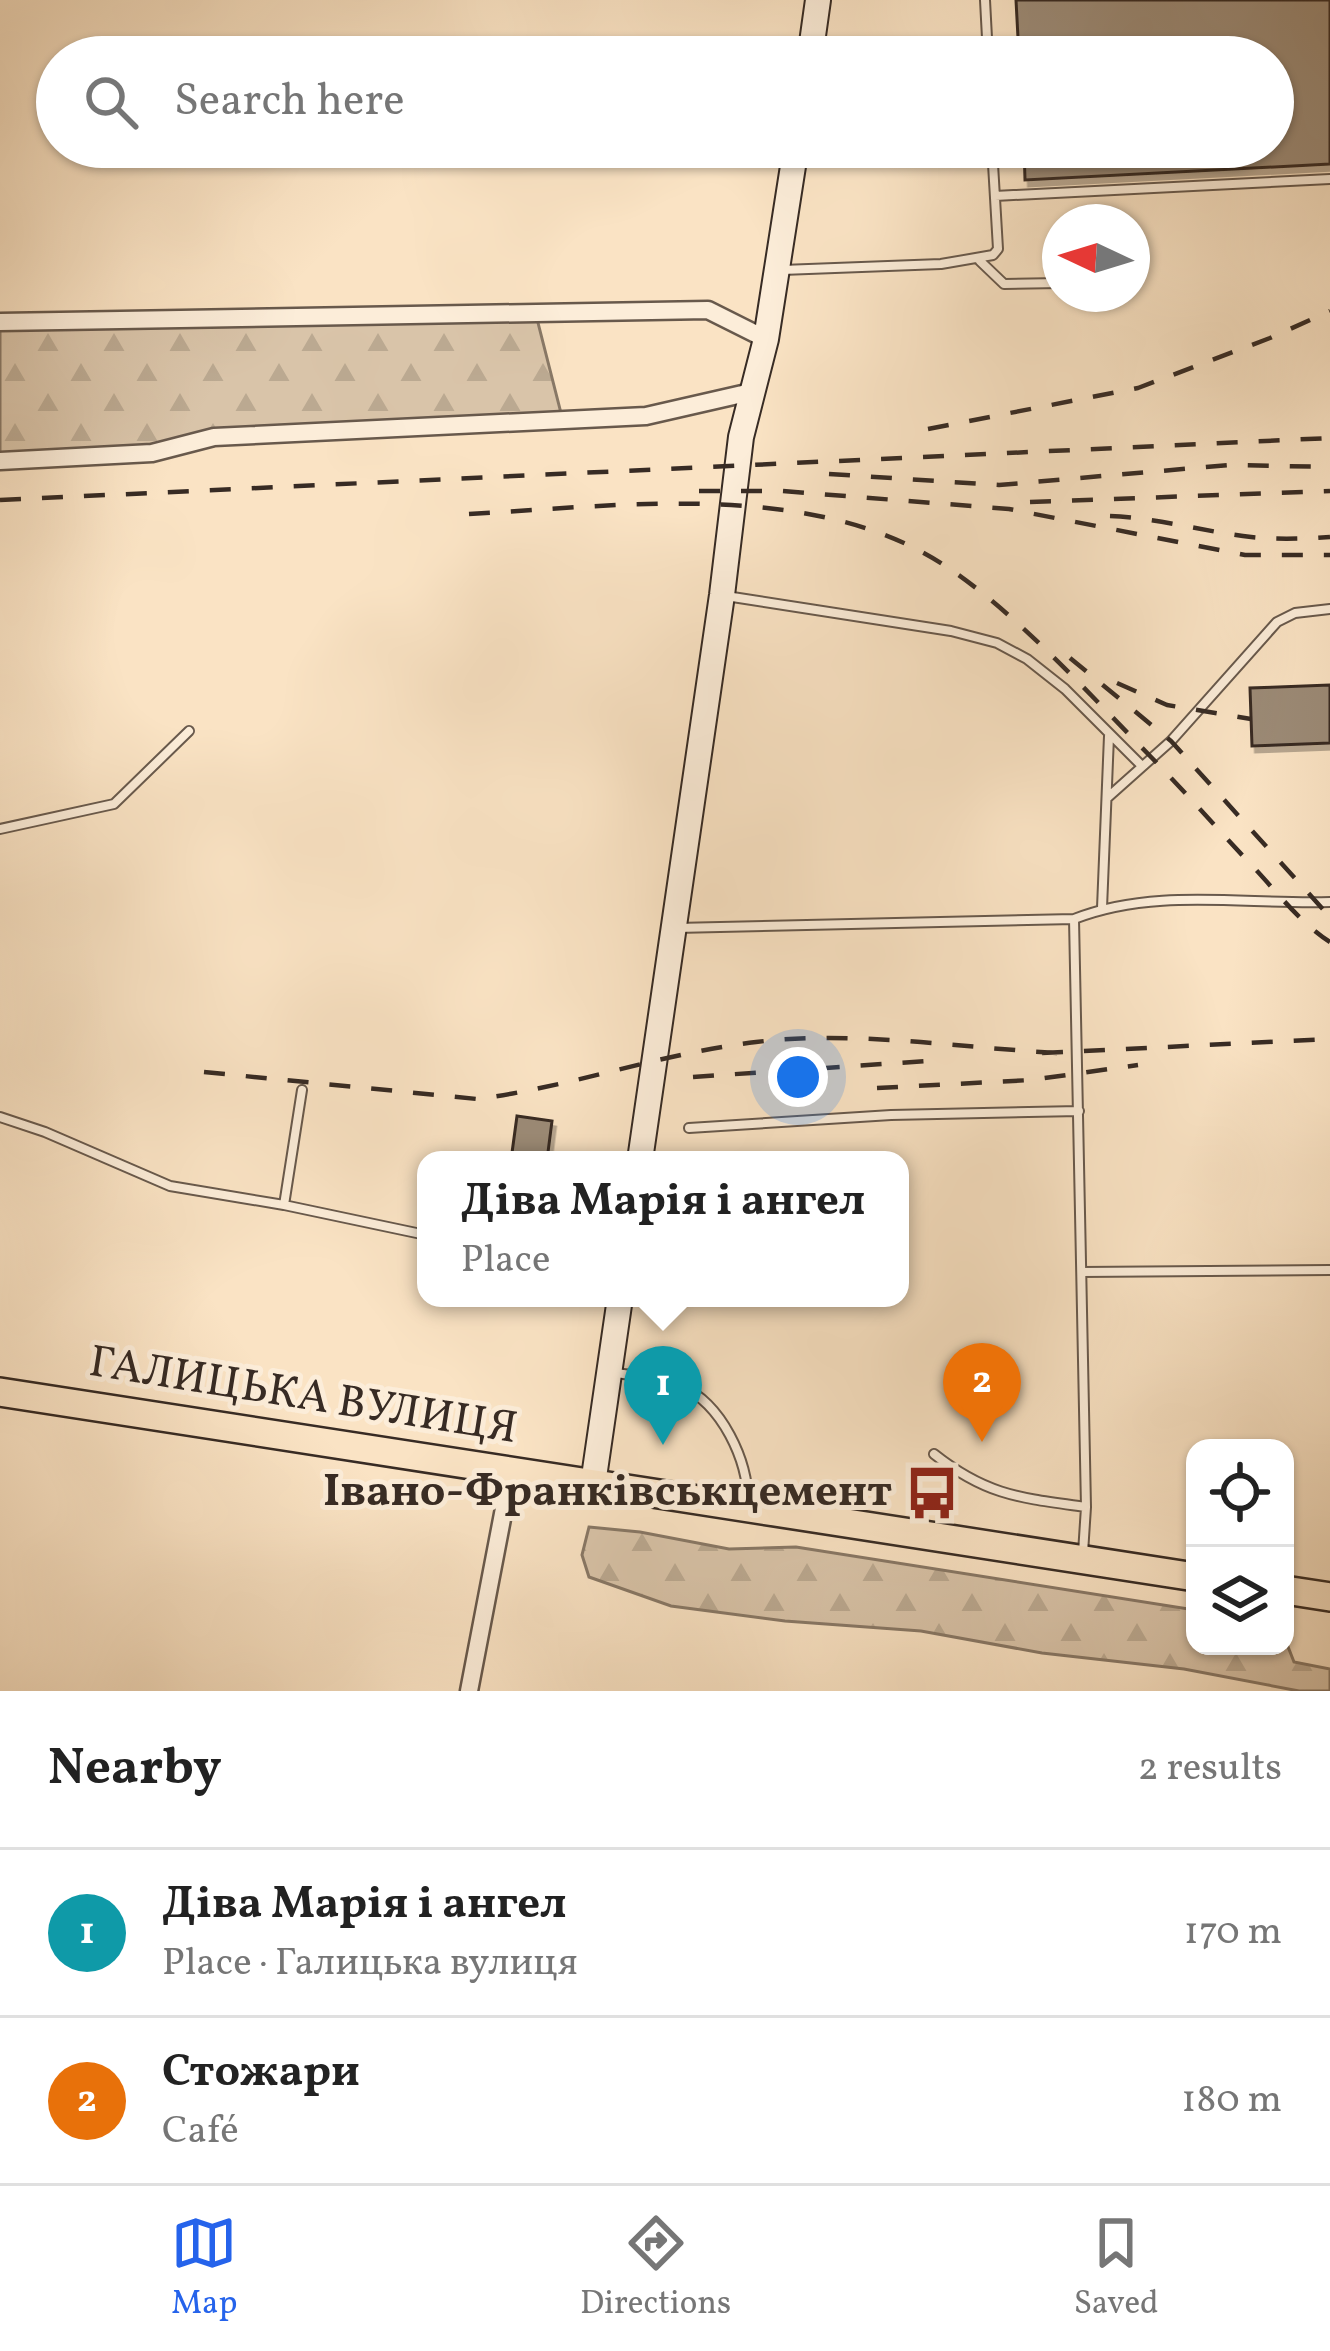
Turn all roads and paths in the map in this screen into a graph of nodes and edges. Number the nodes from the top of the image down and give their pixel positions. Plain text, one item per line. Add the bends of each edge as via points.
1 (818, 0) edge
2 (986, 0) edge
3 (813, 36) edge
4 (987, 36) edge
5 (793, 168) edge
6 (993, 168) edge
7 (1330, 179) edge
8 (995, 196) junction
9 (980, 261) junction
10 (777, 270) junction
11 (1042, 283) edge
12 (0, 322) edge
13 (766, 339) junction
14 (751, 392) junction
15 (0, 461) edge
16 (722, 595) junction
17 (1330, 610) edge
18 (189, 731) dead end
19 (1109, 734) junction
20 (1142, 766) junction
21 (1107, 798) junction
22 (0, 829) edge
23 (1330, 902) edge
24 (1102, 908) junction
25 (1075, 919) junction
26 (674, 928) junction
27 (302, 1090) dead end
28 (1078, 1111) junction
29 (0, 1117) edge
30 (689, 1128) dead end
31 (641, 1151) edge
32 (284, 1205) junction
33 (417, 1233) edge
34 (1330, 1270) edge
35 (1082, 1273) junction
36 (619, 1307) edge
37 (609, 1372) junction
38 (0, 1392) edge
39 (934, 1454) dead end
40 (511, 1472) junction
41 (593, 1484) junction
42 (1086, 1507) junction
43 (748, 1508) junction
44 (1083, 1560) junction
45 (1186, 1576) edge
46 (1294, 1592) edge
47 (1327, 1600) edge
48 (470, 1691) edge

1 - 3 street
2 - 4 lane
5 - 10 street
6 - 8 lane
7 - 8 lane
8 - 9 lane via 998,249
9 - 10 lane
9 - 11 lane via 1004,284
10 - 13 street
12 - 13 street via 708,310
13 - 14 street
14 - 15 street via 646,416 214,437 152,453
14 - 16 street
16 - 19 lane via 997,643 1065,689
16 - 26 street
17 - 20 lane via 1277,622
18 - 22 lane via 114,804
19 - 20 lane
19 - 21 lane
20 - 21 lane
21 - 24 lane
23 - 24 lane
24 - 25 lane
25 - 26 lane
25 - 28 lane
26 - 31 street
27 - 32 lane
28 - 30 lane
28 - 35 lane
29 - 32 lane via 170,1186
32 - 33 lane
34 - 35 lane
35 - 42 lane
36 - 37 street
37 - 41 street
37 - 43 lane via 695,1393 729,1435
38 - 40 main road, ГАЛИЦЬКА ВУЛИЦЯ
39 - 42 lane via 997,1492
40 - 41 main road, ГАЛИЦЬКА ВУЛИЦЯ
40 - 48 street
41 - 43 main road, ГАЛИЦЬКА ВУЛИЦЯ
42 - 44 lane
43 - 44 main road, ГАЛИЦЬКА ВУЛИЦЯ
44 - 45 main road, ГАЛИЦЬКА ВУЛИЦЯ
46 - 47 main road

